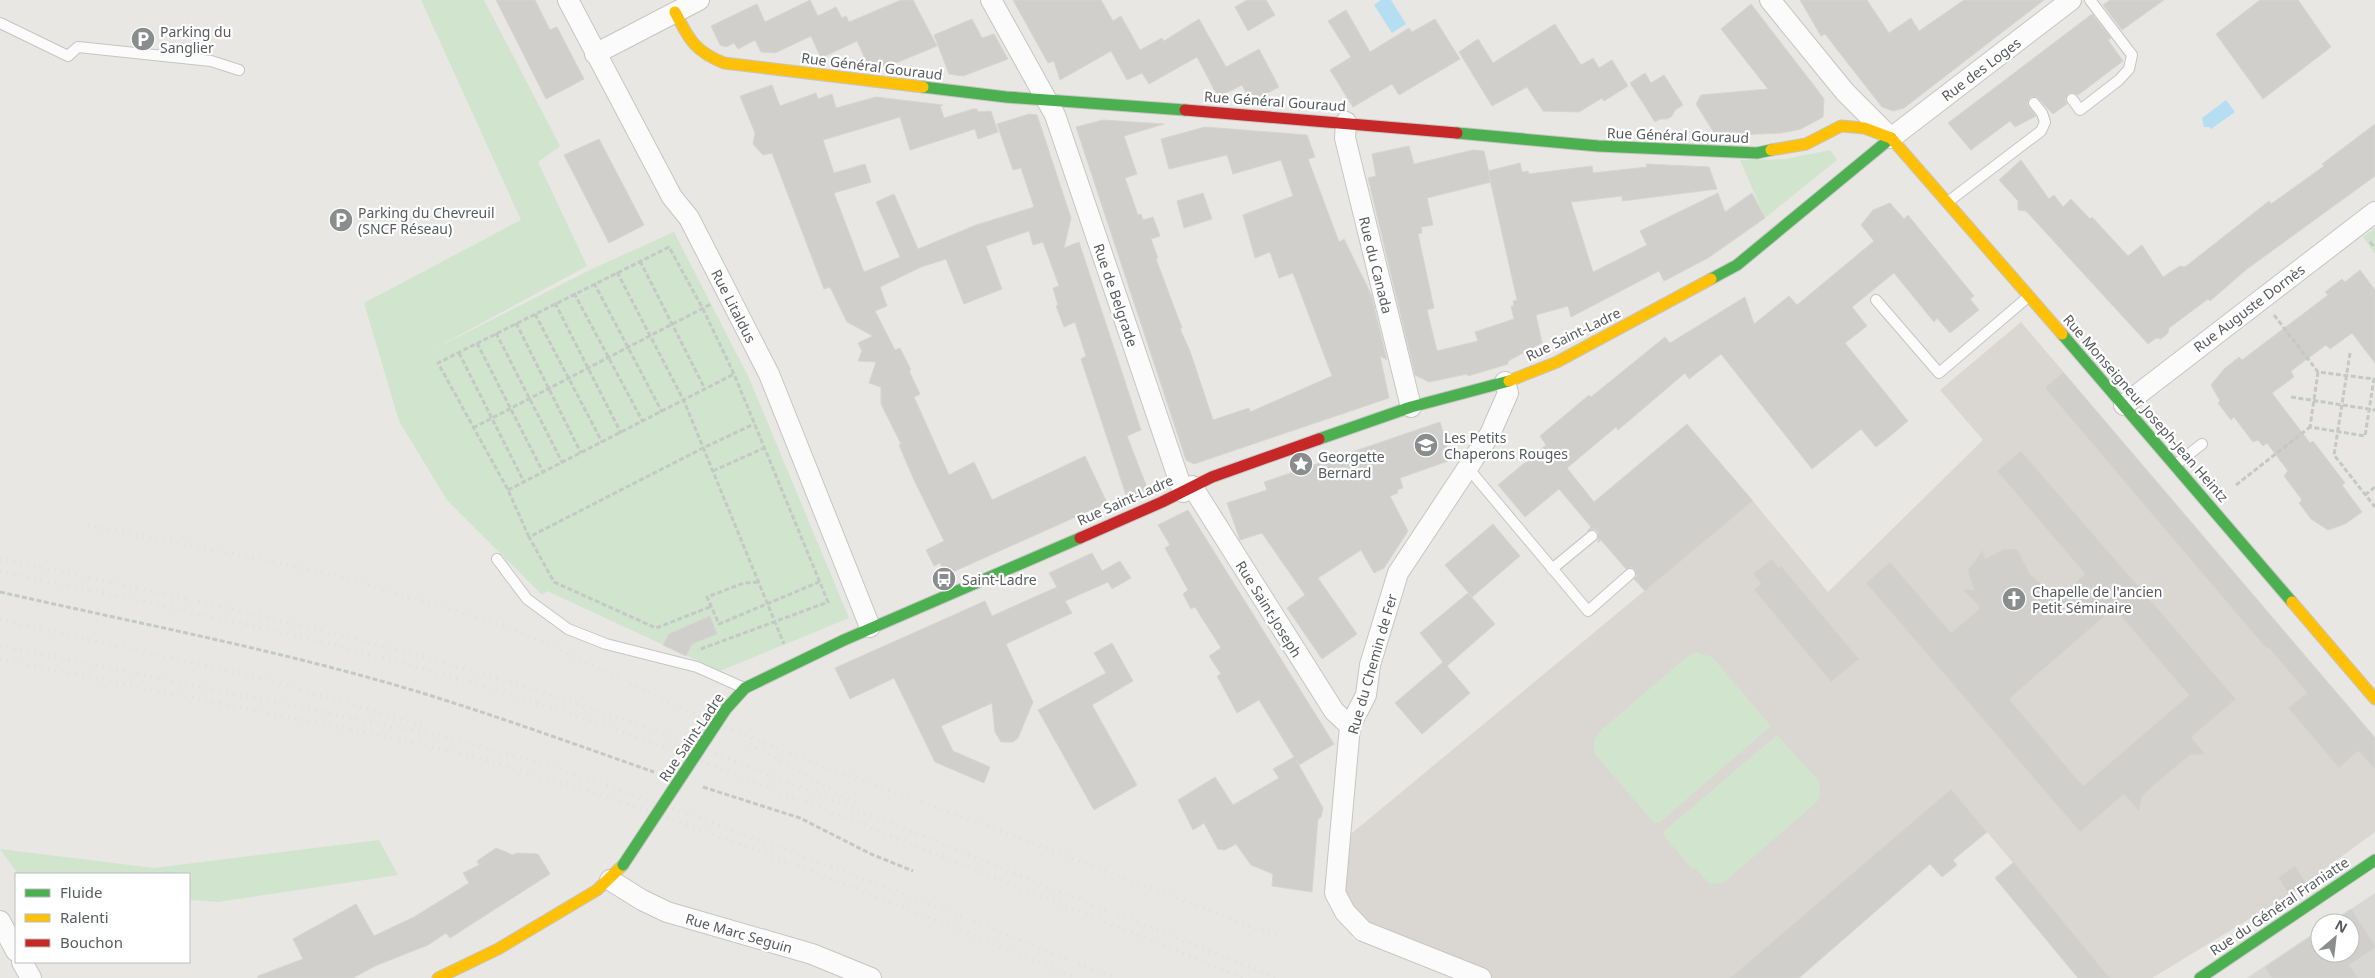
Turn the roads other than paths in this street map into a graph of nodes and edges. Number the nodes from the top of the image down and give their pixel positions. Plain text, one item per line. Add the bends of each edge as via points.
1 (568, 0) edge
2 (699, 0) edge
3 (991, 0) edge
4 (1770, 0) edge
5 (2071, 0) edge
6 (2090, 0) edge
7 (672, 6) edge
8 (0, 22) edge
9 (595, 54) junction
10 (239, 70) dead end
11 (2072, 99) dead end
12 (1048, 100) junction
13 (2034, 104) dead end
14 (1346, 122) junction
15 (1891, 138) junction
16 (1948, 202) junction
17 (2375, 212) edge
18 (2030, 296) junction
19 (1876, 300) dead end
20 (1505, 382) junction
21 (2124, 405) junction
22 (1411, 407) junction
23 (2202, 444) dead end
24 (2175, 466) junction
25 (1468, 468) junction
26 (1188, 489) junction
27 (1592, 536) dead end
28 (496, 559) dead end
29 (1552, 569) junction
30 (1630, 574) dead end
31 (870, 627) junction
32 (745, 688) junction
33 (2375, 699) edge
34 (1350, 726) junction
35 (2375, 860) edge
36 (610, 880) junction
37 (0, 922) edge
38 (15, 949) edge
39 (23, 963) edge
40 (2217, 967) junction
41 (31, 978) edge
42 (438, 978) edge
43 (871, 978) edge
44 (1481, 978) edge
45 (2200, 978) edge
46 (2225, 978) edge

1 - 9 street, Rue Litaldus
2 - 7 street
3 - 12 street, Rue de Belgrade
4 - 15 street via 1845,92
5 - 15 street, Rue des Loges
6 - 11 lane via 2132,55 2124,75 2080,110
7 - 9 street
7 - 12 street, Rue Général Gouraud via 692,45 704,56 724,63
8 - 10 lane via 68,56 78,47 211,61
9 - 31 street, Rue Litaldus via 672,197 689,218 769,374
12 - 14 street, Rue Général Gouraud
12 - 26 street, Rue de Belgrade
13 - 16 lane via 2045,122 2041,131
14 - 15 street, Rue Général Gouraud via 1598,146 1757,153 1806,144 1841,126 1864,128
14 - 22 street, Rue du Canada via 1345,138
15 - 16 street, Rue Monseigneur Joseph-Jean Heintz
15 - 20 street, Rue Saint-Ladre via 1737,265 1557,362
16 - 18 street, Rue Monseigneur Joseph-Jean Heintz
17 - 21 street, Rue Auguste Dornès
18 - 19 lane via 1939,373
18 - 21 street, Rue Monseigneur Joseph-Jean Heintz
20 - 22 street, Rue Saint-Ladre
20 - 25 street, Rue du Chemin de Fer via 1508,393 1490,434
21 - 24 street, Rue Monseigneur Joseph-Jean Heintz
22 - 26 street, Rue Saint-Ladre via 1212,477
23 - 24 lane
24 - 33 street, Rue Monseigneur Joseph-Jean Heintz
25 - 29 lane
25 - 34 street, Rue du Chemin de Fer via 1398,573 1370,665 1366,694
26 - 31 street, Rue Saint-Ladre
26 - 34 street, Rue Saint-Joseph via 1334,711
27 - 29 lane
28 - 32 lane via 527,599 568,629 606,644 698,667
29 - 30 lane via 1588,611
31 - 32 street, Rue Saint-Ladre
32 - 36 street, Rue Saint-Ladre, bridge via 726,709 624,865
34 - 44 street, Rue du Chemin de Fer via 1335,893 1345,912 1363,930
35 - 40 street, Rue du Général Franiatte
36 - 42 street, Rue Saint-Ladre via 498,949
36 - 43 street, Rue Marc Seguin via 667,912 812,954
37 - 38 street
39 - 41 street
40 - 45 street, Rue du Général Franiatte
40 - 46 lane

